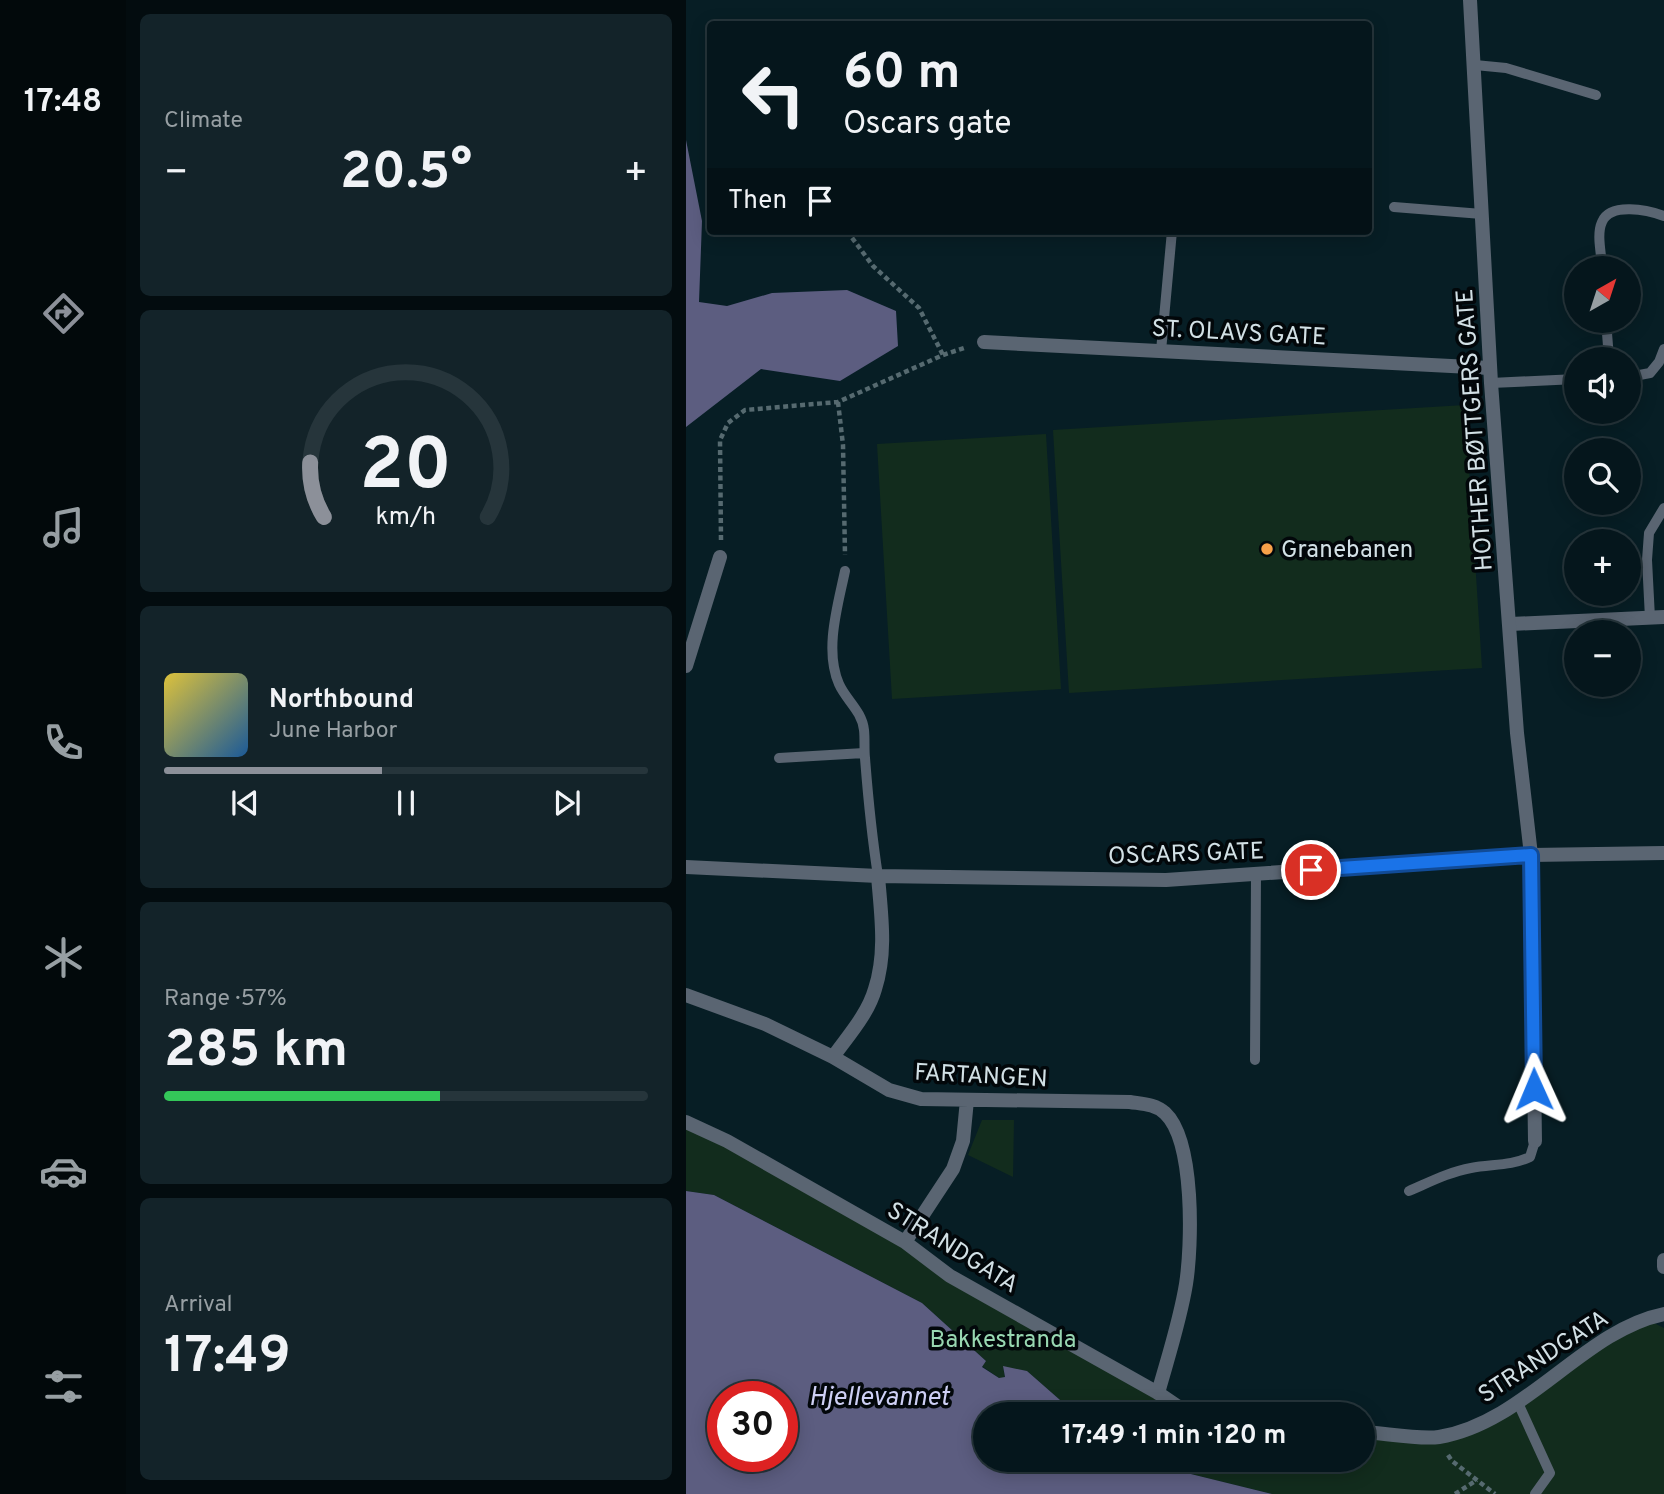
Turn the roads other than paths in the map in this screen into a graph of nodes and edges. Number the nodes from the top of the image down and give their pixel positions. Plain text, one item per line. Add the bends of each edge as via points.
1 (1470, 0) edge
2 (1475, 65) junction
3 (1596, 95) dead end
4 (1394, 207) dead end
5 (1482, 214) junction
6 (1664, 216) edge
7 (1171, 235) edge
8 (1601, 256) edge
9 (984, 342) road end
10 (1664, 349) edge
11 (1161, 351) junction
12 (1641, 375) edge
13 (1491, 376) junction
14 (1564, 379) edge
15 (1664, 508) edge
16 (720, 557) road end
17 (845, 571) road end
18 (1657, 618) edge
19 (1511, 624) junction
20 (686, 666) edge
21 (864, 753) junction
22 (779, 758) dead end
23 (1664, 853) edge
24 (1531, 855) junction
25 (686, 867) edge
26 (1256, 874) junction
27 (878, 876) junction
28 (686, 995) edge
29 (833, 1057) junction
30 (1255, 1060) dead end
31 (967, 1100) junction
32 (686, 1122) edge
33 (1535, 1141) joint
34 (1409, 1191) dead end
35 (905, 1242) junction
36 (1664, 1260) edge
37 (1664, 1268) edge
38 (1664, 1314) edge
39 (1157, 1393) junction
40 (1171, 1402) edge
41 (1518, 1403) junction
42 (1375, 1433) edge
43 (1535, 1494) edge

1 - 2 street, HOTHER BØTTGERS GATE
2 - 3 lane via 1506,68
2 - 5 street, HOTHER BØTTGERS GATE
4 - 5 lane
5 - 13 street, HOTHER BØTTGERS GATE
6 - 8 lane via 1632,209 1610,212 1602,222
7 - 11 lane
9 - 11 street, ST. OLAVS GATE
10 - 12 lane via 1650,373
11 - 13 street, ST. OLAVS GATE
13 - 14 lane
13 - 19 street, HOTHER BØTTGERS GATE
15 - 18 lane via 1649,533 1647,560
16 - 20 street
17 - 21 lane via 835,621 835,669 862,721
18 - 19 street
19 - 24 street, HOTHER BØTTGERS GATE
21 - 22 lane
21 - 27 lane
23 - 24 street, OSCARS GATE
24 - 26 street, OSCARS GATE
24 - 33 street, HOTHER BØTTGERS GATE
25 - 27 street, OSCARS GATE
26 - 27 street, OSCARS GATE via 1166,880
26 - 30 lane
27 - 29 street via 883,939 875,990
28 - 29 street, FARTANGEN via 765,1024
29 - 31 street, FARTANGEN via 889,1090 921,1098
31 - 35 street via 963,1141 953,1169
31 - 39 street, FARTANGEN via 1130,1102 1151,1105 1166,1114 1180,1138 1187,1168 1189,1216 1186,1283
32 - 35 street, STRANDGATA
33 - 34 lane via 1530,1157 1520,1162 1451,1172
35 - 39 street, STRANDGATA via 950,1276
36 - 37 street
38 - 41 street, STRANDGATA via 1644,1318 1599,1345
39 - 40 street, STRANDGATA
41 - 42 street, STRANDGATA via 1477,1425 1437,1438
41 - 43 lane via 1550,1473

